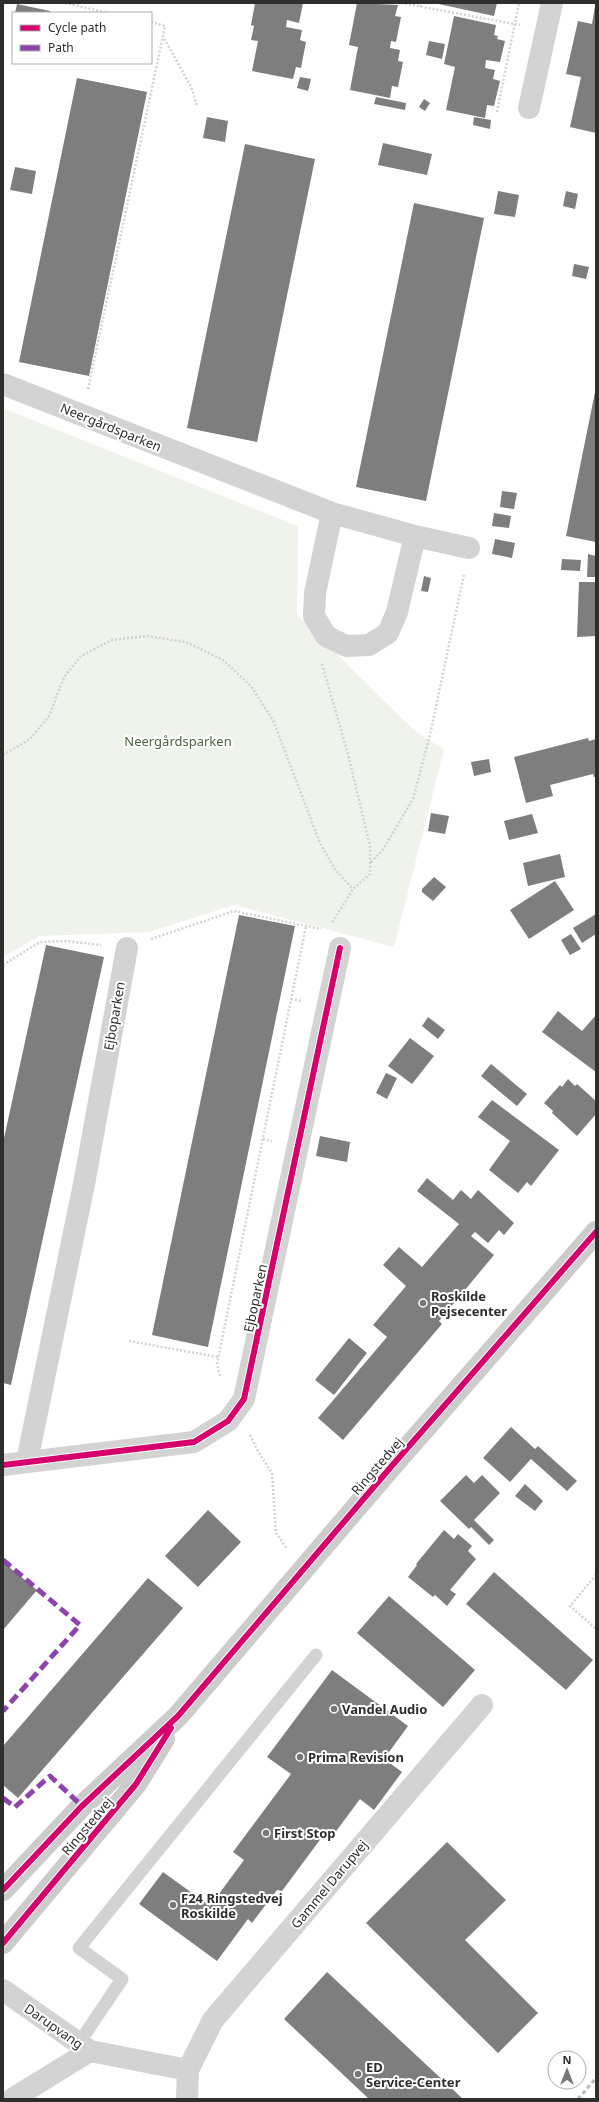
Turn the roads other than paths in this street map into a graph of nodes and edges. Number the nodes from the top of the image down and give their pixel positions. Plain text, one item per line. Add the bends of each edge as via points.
1 (552, 3) edge
2 (529, 108) dead end
3 (3, 384) edge
4 (332, 513) junction
5 (415, 536) junction
6 (469, 548) road end
7 (127, 948) road end
8 (340, 948) road end
9 (596, 1232) edge
10 (27, 1461) junction
11 (3, 1465) edge
12 (316, 1655) dead end
13 (482, 1705) dead end
14 (178, 1716) junction
15 (3, 1890) edge
16 (3, 1944) edge
17 (3, 1990) edge
18 (84, 2047) junction
19 (188, 2070) junction
20 (12, 2099) edge
21 (187, 2099) edge

1 - 2 street
3 - 4 street, Neergårdsparken
4 - 5 street, Neergårdsparken
4 - 5 street via 315,593 314,616 326,636 346,646 369,645 388,632 397,612
5 - 6 street, Neergårdsparken
7 - 10 street, Ejboparken via 84,1184
8 - 10 street, Ejboparken via 244,1399 228,1421 194,1442
9 - 14 street, Ringstedvej
10 - 11 street, Ejboparken
12 - 18 lane via 79,1948 122,1979
13 - 19 street, Gammel Darupvej via 213,2020
14 - 15 street, Ringstedvej via 82,1806
14 - 16 street, Ringstedvej via 136,1784
17 - 18 street, Darupvang
18 - 19 street
18 - 20 street, Darupvang
19 - 21 street, Gammel Darupvej

